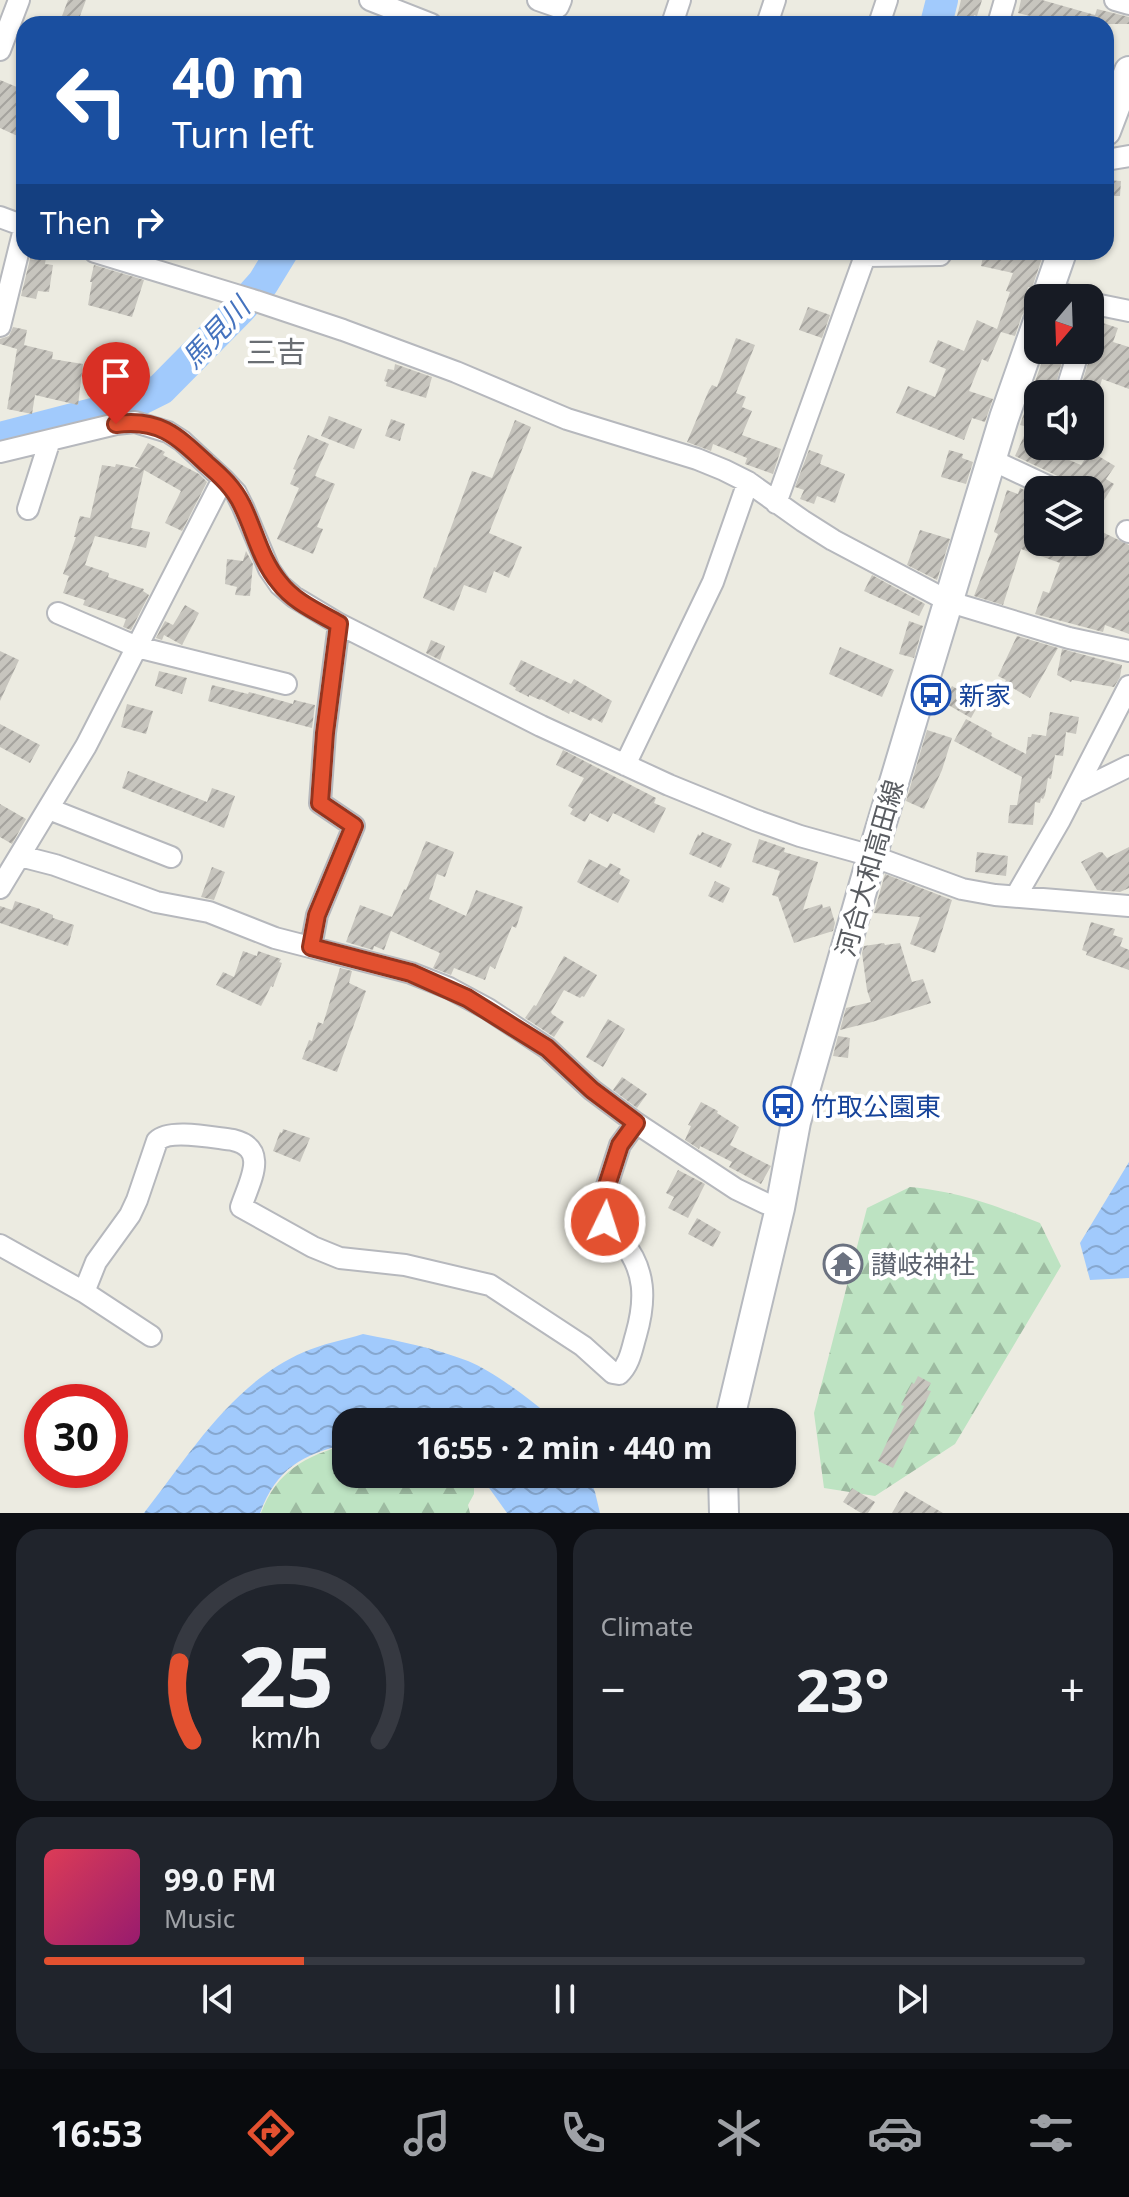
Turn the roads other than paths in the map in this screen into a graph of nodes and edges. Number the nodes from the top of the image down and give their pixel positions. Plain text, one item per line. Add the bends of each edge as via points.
1 (19, 0) edge
2 (370, 0) edge
3 (538, 0) edge
4 (561, 0) edge
5 (1115, 0) edge
6 (1129, 4) edge
7 (411, 16) edge
8 (0, 50) edge
9 (1129, 71) edge
10 (1114, 110) edge
11 (16, 260) edge
12 (121, 260) edge
13 (864, 260) edge
14 (1064, 260) edge
15 (1070, 284) edge
16 (1104, 306) edge
17 (1129, 311) edge
18 (0, 326) edge
19 (1024, 363) edge
20 (50, 440) junction
21 (0, 452) edge
22 (992, 460) junction
23 (1026, 476) edge
24 (223, 479) junction
25 (748, 482) junction
26 (776, 503) junction
27 (28, 509) dead end
28 (950, 602) junction
29 (58, 613) dead end
30 (339, 624) junction
31 (137, 647) junction
32 (1129, 651) edge
33 (286, 684) dead end
34 (1129, 686) edge
35 (625, 765) junction
36 (1129, 766) edge
37 (1074, 793) junction
38 (49, 809) junction
39 (20, 856) junction
40 (872, 856) junction
41 (171, 857) dead end
42 (1, 885) edge
43 (1016, 896) junction
44 (1129, 906) edge
45 (311, 947) junction
46 (636, 1123) junction
47 (780, 1208) junction
48 (0, 1245) edge
49 (84, 1292) junction
50 (151, 1336) dead end
51 (732, 1408) edge
52 (723, 1488) edge
53 (724, 1513) edge

1 - 8 street
2 - 7 street
3 - 4 street via 558,7
5 - 6 street
9 - 10 main road
11 - 18 street
12 - 25 street via 343,330 567,419 697,459
13 - 26 street
14 - 15 main road
16 - 17 street
19 - 22 main road, 河合大和高田線
20 - 21 street
20 - 24 street via 125,423 151,425 182,441
20 - 27 street
22 - 23 street
22 - 28 main road, 河合大和高田線
24 - 30 street via 236,493 280,585
24 - 31 street
25 - 26 street
25 - 35 street via 713,582
26 - 28 street
28 - 32 street
28 - 40 main road, 河合大和高田線
29 - 31 street
30 - 35 street
30 - 45 street via 320,803 354,826 317,915
31 - 33 street
31 - 38 street
34 - 37 street
35 - 40 street via 755,820
36 - 37 street
37 - 43 street
38 - 39 street
38 - 41 street
39 - 42 street
39 - 45 street
40 - 43 street via 962,889
40 - 47 main road, 河合大和高田線 via 796,1122
43 - 44 street
45 - 46 street via 411,973 467,998 547,1048
46 - 47 street via 736,1189
46 - 49 street via 620,1145 601,1204 605,1222 630,1253 644,1295 627,1365 619,1374 490,1285 405,1265 340,1258 241,1207 255,1157 251,1148 233,1140 172,1134 157,1141 130,1215 96,1262
47 - 51 main road, 河合大和高田線
48 - 49 street
49 - 50 street
52 - 53 main road

